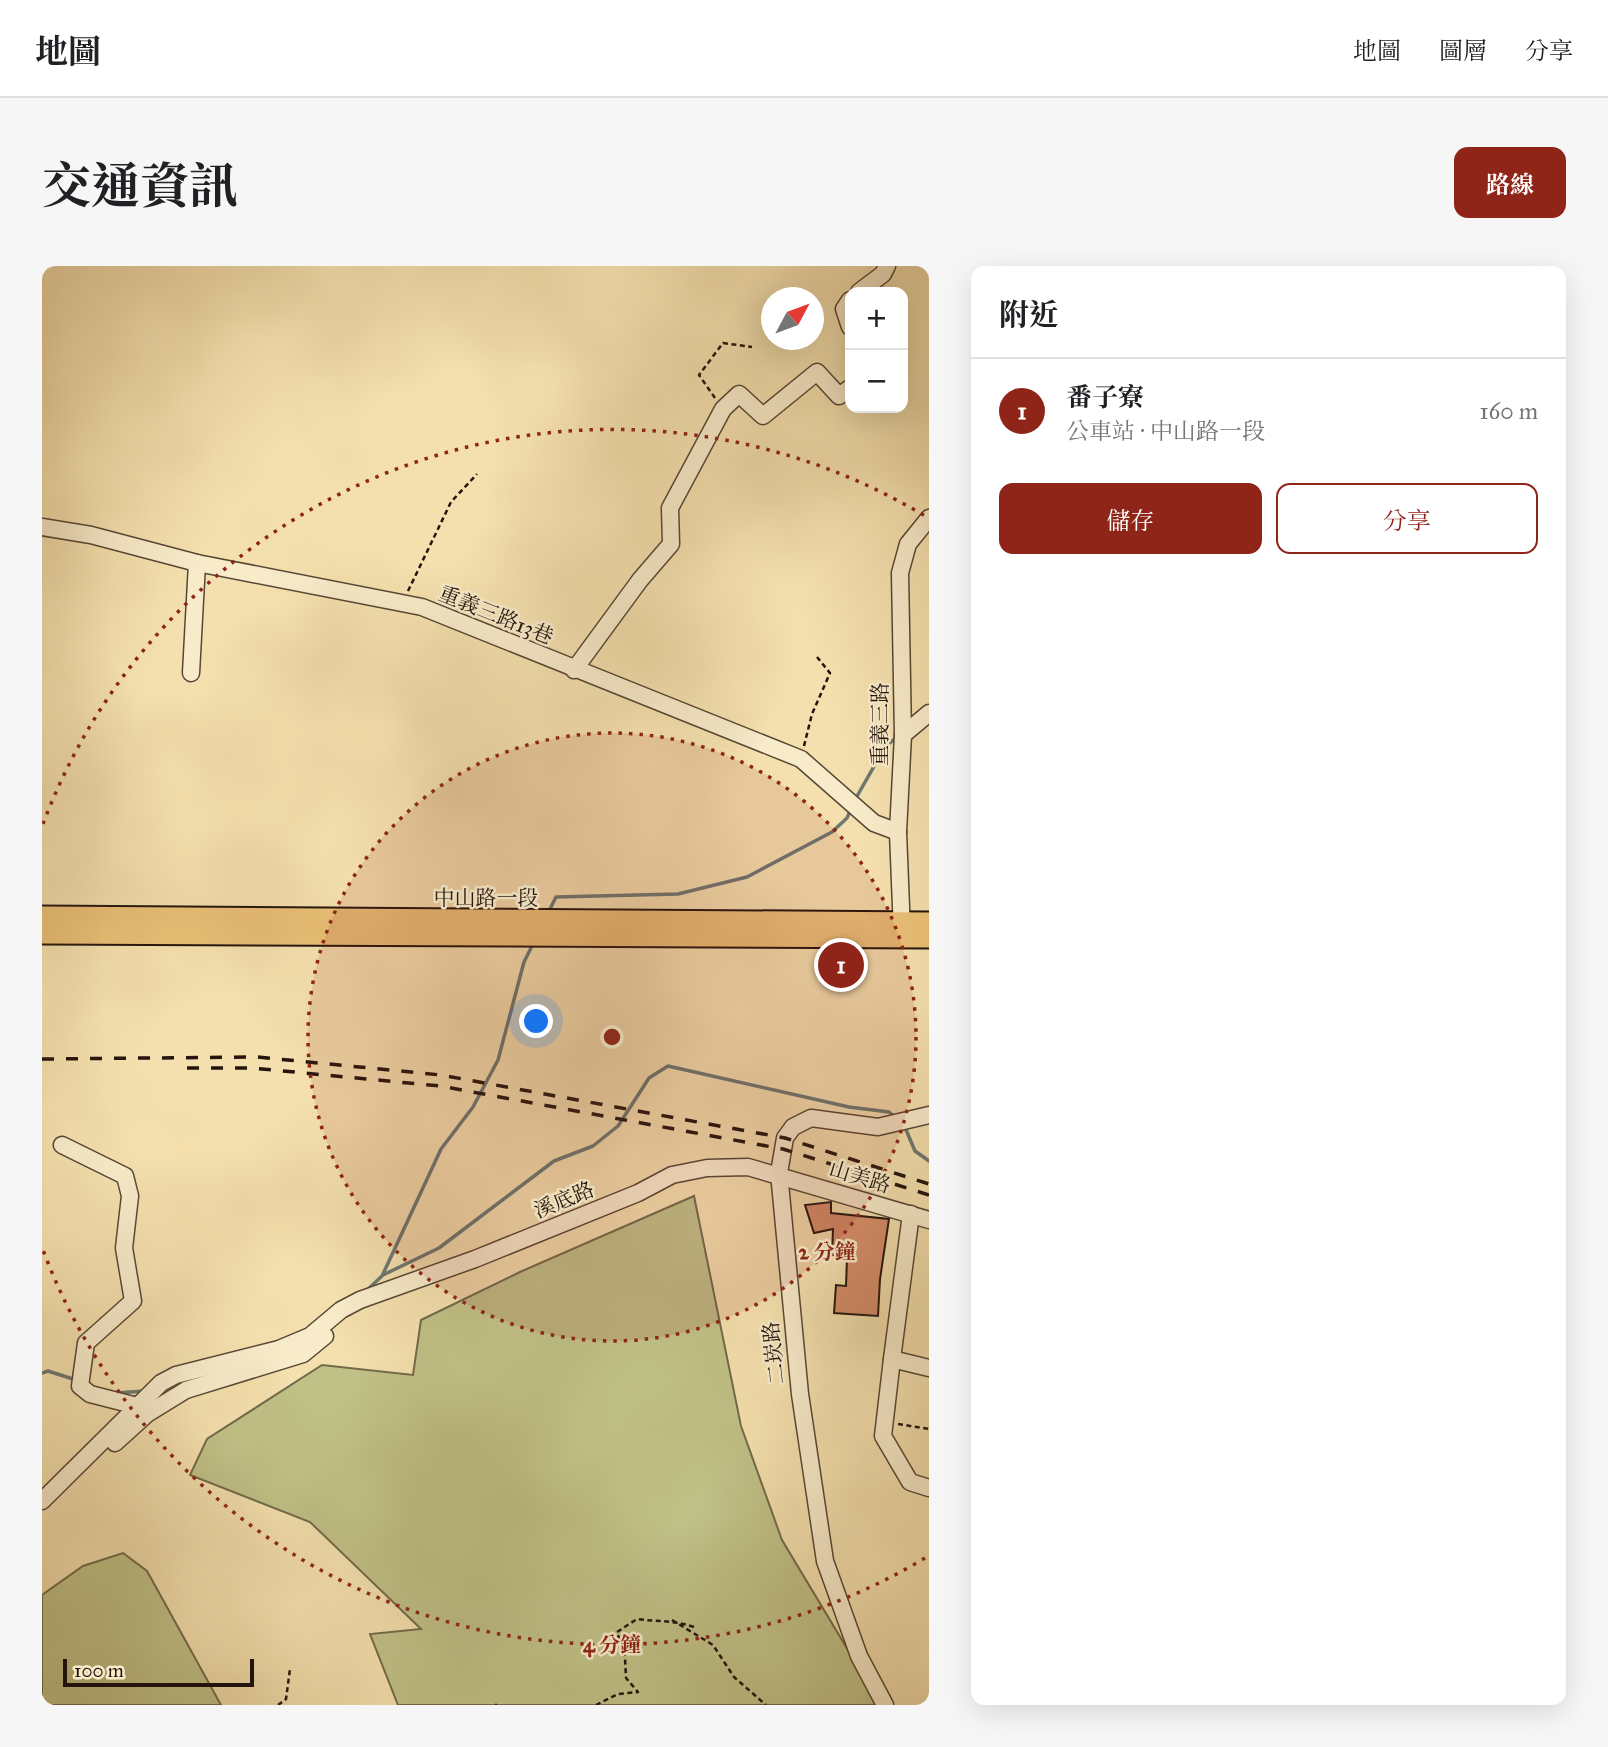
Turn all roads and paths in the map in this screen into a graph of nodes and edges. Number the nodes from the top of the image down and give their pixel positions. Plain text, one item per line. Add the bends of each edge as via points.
1 (887, 266) edge
2 (866, 287) edge
3 (752, 347) dead end
4 (845, 392) edge
5 (723, 409) junction
6 (477, 474) dead end
7 (929, 518) edge
8 (42, 527) edge
9 (197, 563) junction
10 (402, 603) junction
11 (817, 657) dead end
12 (574, 670) junction
13 (191, 673) dead end
14 (929, 713) edge
15 (902, 735) junction
16 (801, 759) junction
17 (898, 832) junction
18 (42, 916) edge
19 (929, 922) edge
20 (902, 930) junction
21 (42, 934) edge
22 (929, 939) edge
23 (929, 1115) edge
24 (62, 1145) dead end
25 (779, 1173) junction
26 (911, 1214) junction
27 (929, 1220) edge
28 (364, 1299) junction
29 (892, 1359) junction
30 (929, 1368) edge
31 (140, 1403) junction
32 (885, 1422) junction
33 (929, 1429) edge
34 (68, 1478) junction
35 (929, 1488) edge
36 (42, 1502) edge
37 (672, 1620) junction
38 (694, 1627) dead end
39 (289, 1670) dead end
40 (278, 1705) edge
41 (596, 1705) edge
42 (766, 1705) edge
43 (885, 1705) edge

1 - 2 street
3 - 5 path via 723,344 699,375
4 - 5 street via 839,396 817,372 763,416 739,394
5 - 12 street via 670,508 671,544
6 - 10 path via 451,502
7 - 15 street, 重義三路 via 908,544 900,573
8 - 9 street, 重義三路13巷
9 - 10 street, 重義三路13巷
9 - 13 street
10 - 12 street, 重義三路13巷 via 422,607
11 - 16 path via 830,673 812,714
12 - 16 street, 重義三路13巷
14 - 15 street
15 - 17 street, 重義三路
16 - 17 street, 重義三路13巷 via 874,823
17 - 20 street, 重義三路
18 - 20 main road, 中山路一段
19 - 20 main road, 中山路一段
20 - 21 main road, 中山路一段
20 - 22 main road, 中山路一段
23 - 25 street, 二崁路 via 878,1127 811,1118 793,1127 785,1138
24 - 31 street via 125,1176 130,1196 124,1248 133,1301 86,1343 80,1381 90,1394
25 - 26 street, 山美路
25 - 28 street, 溪底路 via 748,1167 672,1175 475,1259
25 - 43 street, 二崁路 via 800,1394 825,1561 859,1656
26 - 27 street, 山美路
26 - 29 street
28 - 31 street, 溪底路 via 341,1310 310,1336 279,1349 176,1376
28 - 34 street, 溪底路 via 303,1354 186,1390 147,1414
29 - 30 street
29 - 32 street
31 - 34 street, 溪底路
32 - 33 path
32 - 35 street via 883,1436 910,1482
34 - 36 street, 溪底路
37 - 38 path
37 - 41 path via 637,1619 617,1632 626,1678 638,1692 618,1694
37 - 42 path via 713,1645 734,1677
39 - 40 path via 286,1699

